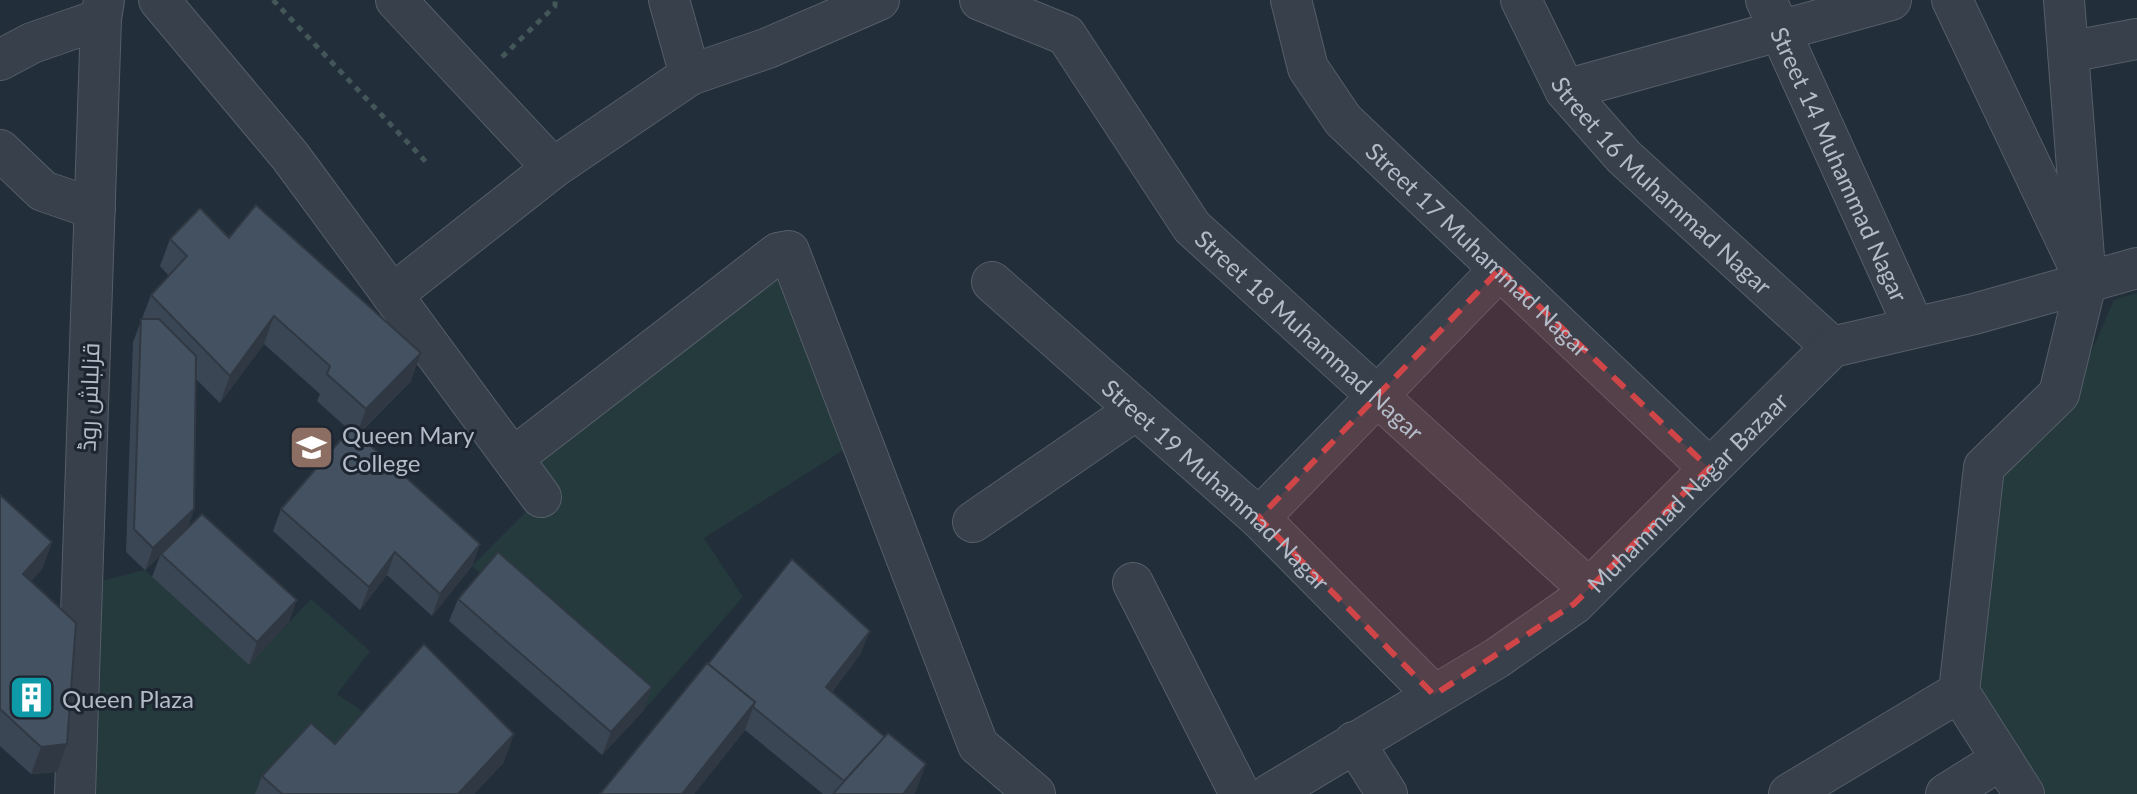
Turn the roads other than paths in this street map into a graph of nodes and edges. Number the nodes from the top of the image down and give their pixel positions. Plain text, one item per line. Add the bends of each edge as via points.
1 (159, 0) edge
2 (396, 0) edge
3 (669, 0) edge
4 (879, 0) edge
5 (980, 0) edge
6 (1291, 0) edge
7 (1521, 0) edge
8 (1891, 0) edge
9 (1952, 0) edge
10 (2064, 0) edge
11 (103, 9) edge
12 (1773, 15) edge
13 (2137, 39) edge
14 (2068, 52) junction
15 (0, 60) edge
16 (690, 75) junction
17 (1565, 90) junction
18 (0, 150) edge
19 (553, 168) junction
20 (95, 209) junction
21 (2137, 268) edge
22 (1500, 269) junction
23 (992, 282) dead end
24 (2086, 283) junction
25 (392, 295) junction
26 (1914, 327) junction
27 (1832, 347) junction
28 (1377, 397) junction
29 (1136, 410) junction
30 (513, 458) junction
31 (1709, 468) junction
32 (541, 497) dead end
33 (1259, 518) junction
34 (973, 522) dead end
35 (1133, 583) dead end
36 (1589, 589) junction
37 (1959, 692) junction
38 (1434, 695) junction
39 (1354, 742) junction
40 (2002, 759) junction
41 (75, 794) edge
42 (1035, 794) edge
43 (1240, 794) edge
44 (1270, 794) edge
45 (1387, 794) edge
46 (1789, 794) edge
47 (1946, 794) edge
48 (2024, 794) edge

1 - 25 street via 290,156
2 - 19 street
3 - 16 street
4 - 16 street
5 - 28 street, Street 18 Muhammad Nagar via 1066,35 1192,227
6 - 22 street, Street 17 Muhammad Nagar via 1308,68 1343,120
7 - 17 street, Street 16 Muhammad Nagar
8 - 12 street
9 - 24 street
10 - 14 street
11 - 15 street
11 - 20 street, قزلباش روڈ
12 - 17 street
12 - 26 street, Street 14 Muhammad Nagar
13 - 14 street
14 - 24 street
16 - 19 street
17 - 27 street, Street 16 Muhammad Nagar via 1624,157
18 - 20 street via 43,191
19 - 25 street
20 - 41 street, قزلباش روڈ
21 - 24 street
22 - 28 street
22 - 31 street, Street 17 Muhammad Nagar
23 - 29 street, Street 19 Muhammad Nagar
24 - 26 street
24 - 37 street via 2059,394 1984,467
25 - 30 street
26 - 27 street
27 - 31 street, Muhammad Nagar Bazaar
28 - 33 street
28 - 36 street, Street 18 Muhammad Nagar
29 - 33 street, Street 19 Muhammad Nagar
29 - 34 street
30 - 32 street
30 - 42 street via 778,253 789,251 978,745
31 - 36 street, Muhammad Nagar Bazaar
33 - 38 street, Street 19 Muhammad Nagar
35 - 43 street
36 - 38 street, Muhammad Nagar Bazaar via 1497,658
37 - 40 street
37 - 46 street
38 - 39 street, Muhammad Nagar Bazaar
39 - 44 street, Muhammad Nagar Bazaar
39 - 45 street
40 - 47 street
40 - 48 street

